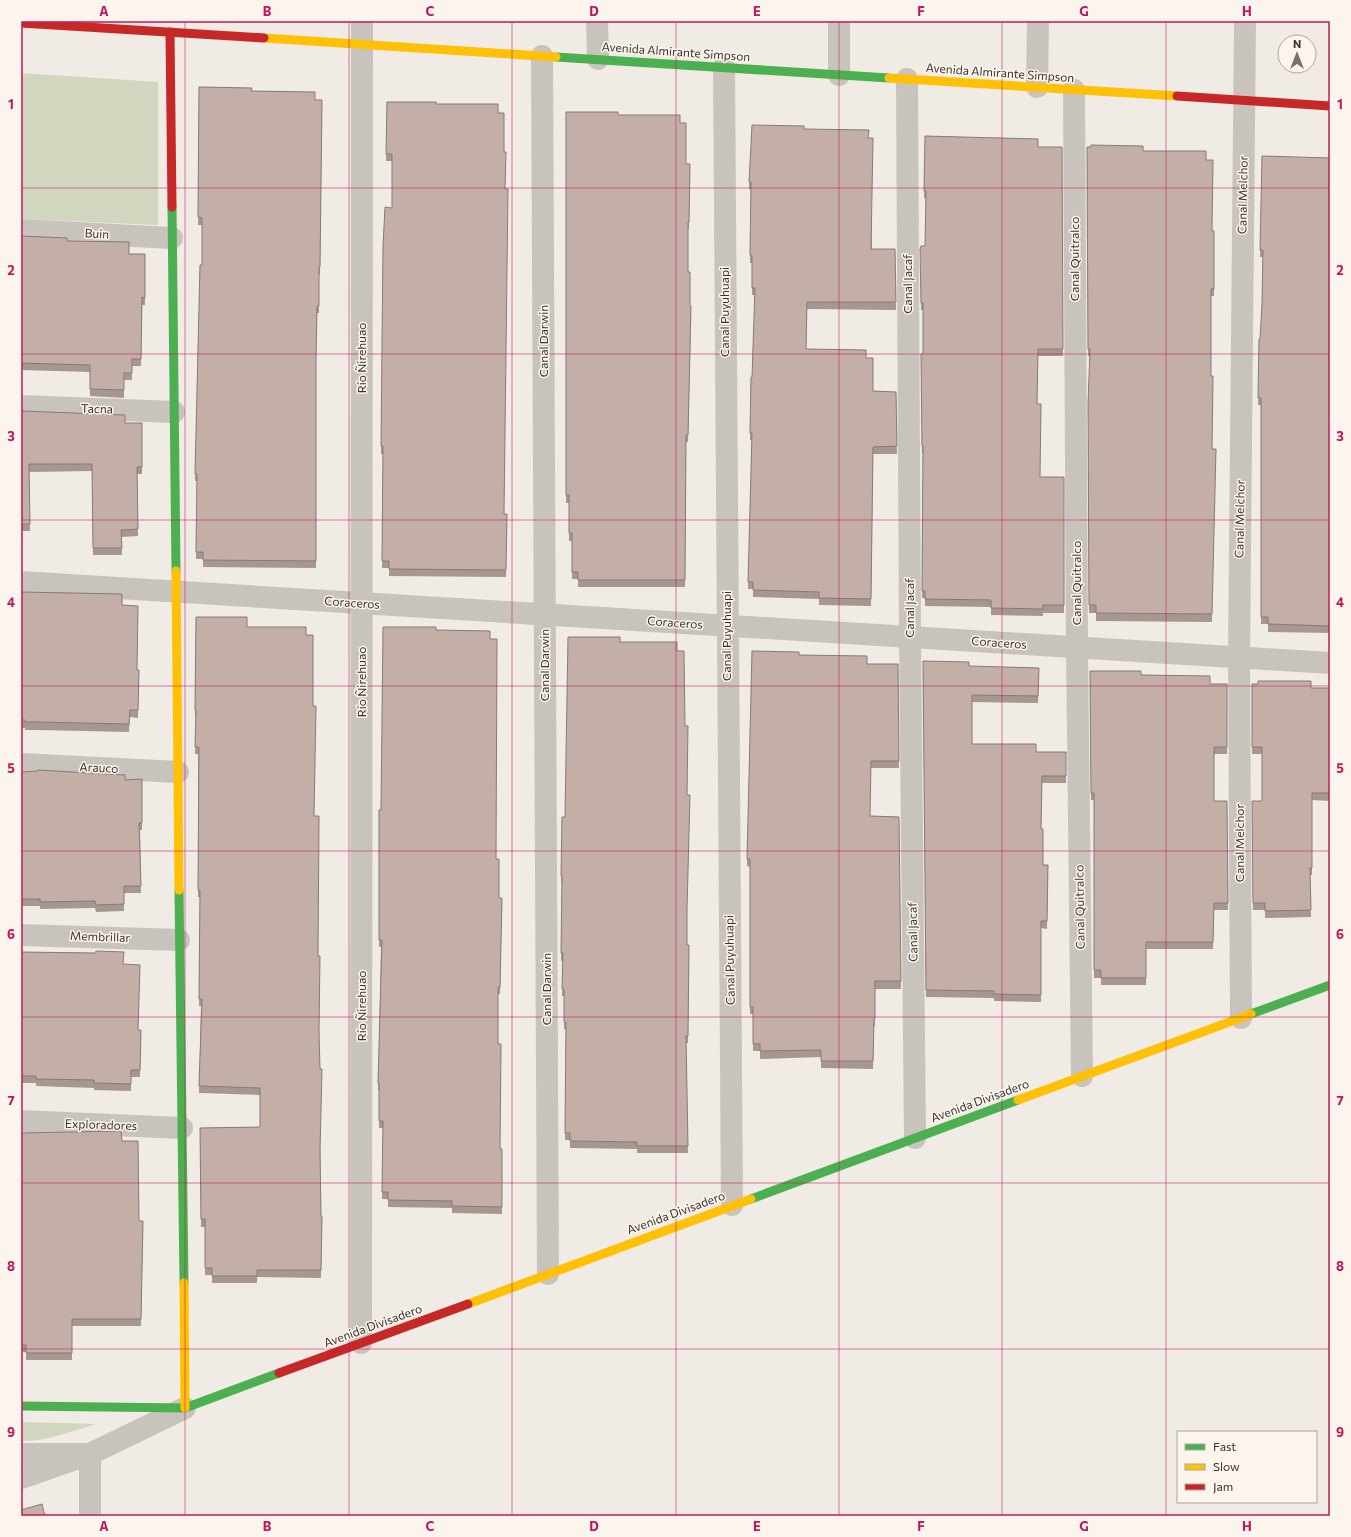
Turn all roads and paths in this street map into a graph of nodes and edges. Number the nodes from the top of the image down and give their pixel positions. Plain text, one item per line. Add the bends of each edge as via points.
1 (362, 21) edge
2 (597, 21) edge
3 (839, 21) edge
4 (1038, 21) edge
5 (1246, 21) edge
6 (21, 23) edge
7 (118, 25) edge
8 (170, 32) junction
9 (362, 44) junction
10 (542, 56) junction
11 (598, 59) junction
12 (724, 67) junction
13 (838, 75) junction
14 (907, 79) junction
15 (1037, 87) junction
16 (1074, 90) junction
17 (1244, 100) junction
18 (1330, 106) edge
19 (21, 230) edge
20 (172, 238) junction
21 (21, 406) edge
22 (174, 412) junction
23 (21, 582) edge
24 (176, 592) junction
25 (362, 603) junction
26 (545, 615) junction
27 (727, 626) junction
28 (910, 637) junction
29 (1077, 648) junction
30 (1239, 657) junction
31 (1330, 663) edge
32 (21, 764) edge
33 (178, 772) junction
34 (21, 935) edge
35 (179, 940) junction
36 (1330, 984) edge
37 (1241, 1018) junction
38 (1082, 1076) junction
39 (21, 1121) edge
40 (182, 1128) junction
41 (915, 1138) junction
42 (732, 1206) junction
43 (548, 1274) junction
44 (361, 1343) junction
45 (21, 1406) edge
46 (185, 1408) junction
47 (21, 1454) edge
48 (90, 1454) junction
49 (21, 1478) edge
50 (90, 1516) edge

1 - 9 street, Río Ñirehuao
2 - 11 street
3 - 13 street
4 - 15 street
5 - 17 street, Canal Melchor
6 - 7 street, Avenida Almirante Simpson
7 - 8 street, Avenida Almirante Simpson
8 - 9 street, Avenida Almirante Simpson
8 - 20 street
9 - 10 street, Avenida Almirante Simpson
9 - 25 street, Río Ñirehuao
10 - 11 street, Avenida Almirante Simpson
10 - 26 street, Canal Darwin
11 - 12 street, Avenida Almirante Simpson
12 - 13 street, Avenida Almirante Simpson
12 - 27 street, Canal Puyuhuapi
13 - 14 street, Avenida Almirante Simpson
14 - 15 street, Avenida Almirante Simpson
14 - 28 street, Canal Jacaf
15 - 16 street, Avenida Almirante Simpson
16 - 17 street, Avenida Almirante Simpson
16 - 29 street, Canal Quitralco
17 - 18 street, Avenida Almirante Simpson
17 - 30 street, Canal Melchor
19 - 20 street, Buin
20 - 22 street
21 - 22 street, Tacna
22 - 24 street
23 - 24 street, Coraceros
24 - 25 street, Coraceros
24 - 33 street
25 - 26 street, Coraceros
25 - 44 street, Río Ñirehuao
26 - 27 street, Coraceros
26 - 43 street, Canal Darwin
27 - 28 street, Coraceros
27 - 42 street, Canal Puyuhuapi
28 - 29 street, Coraceros
28 - 41 street, Canal Jacaf
29 - 30 street, Coraceros
29 - 38 street, Canal Quitralco
30 - 31 street, Coraceros
30 - 37 street, Canal Melchor
32 - 33 street, Arauco
33 - 35 street
34 - 35 street, Membrillar
35 - 40 street
36 - 37 street, Avenida Divisadero
37 - 38 street, Avenida Divisadero
38 - 41 street, Avenida Divisadero
39 - 40 street, Exploradores
40 - 46 street
41 - 42 street, Avenida Divisadero
42 - 43 street, Avenida Divisadero
43 - 44 street, Avenida Divisadero
44 - 46 street, Avenida Divisadero
45 - 46 street, Avenida Divisadero
46 - 48 street
47 - 48 street
48 - 49 street
48 - 50 street

